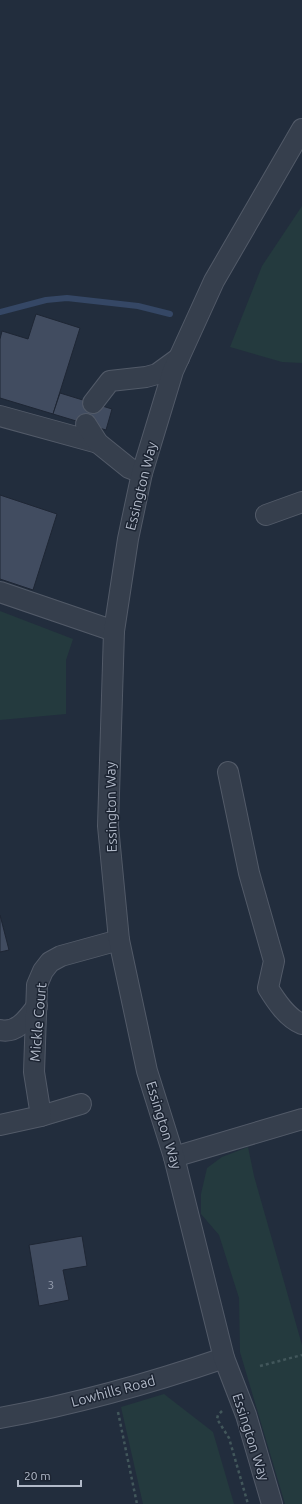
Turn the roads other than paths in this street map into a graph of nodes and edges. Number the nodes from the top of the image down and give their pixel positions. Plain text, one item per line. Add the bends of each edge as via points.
1 (302, 129) edge
2 (179, 358) junction
3 (93, 403) dead end
4 (0, 416) edge
5 (86, 424) dead end
6 (98, 443) junction
7 (142, 473) junction
8 (302, 502) edge
9 (266, 515) dead end
10 (0, 592) edge
11 (114, 631) junction
12 (228, 772) dead end
13 (119, 940) junction
14 (37, 1006) junction
15 (302, 1024) edge
16 (0, 1030) edge
17 (81, 1104) dead end
18 (41, 1116) junction
19 (302, 1119) edge
20 (0, 1125) edge
21 (174, 1157) junction
22 (224, 1358) junction
23 (0, 1418) edge
24 (272, 1504) edge

1 - 2 street, Essington Way via 214,281
2 - 3 street via 157,374 110,381
2 - 7 street, Essington Way
4 - 6 street
5 - 6 street
6 - 7 street via 129,468
7 - 11 street, Essington Way via 128,539
8 - 9 street
10 - 11 street
11 - 13 street, Essington Way via 108,826
12 - 15 street via 249,873 274,961 268,988 291,1017
13 - 14 street, Mickle Court via 61,956 50,962 43,971 38,985
13 - 21 street, Essington Way via 147,1071
14 - 16 street via 25,1021 14,1029
14 - 18 street, Mickle Court via 34,1072
17 - 18 street
18 - 20 street
19 - 21 street
21 - 22 street, Essington Way
22 - 23 street, Lowhills Road via 114,1392
22 - 24 street, Essington Way via 246,1415

